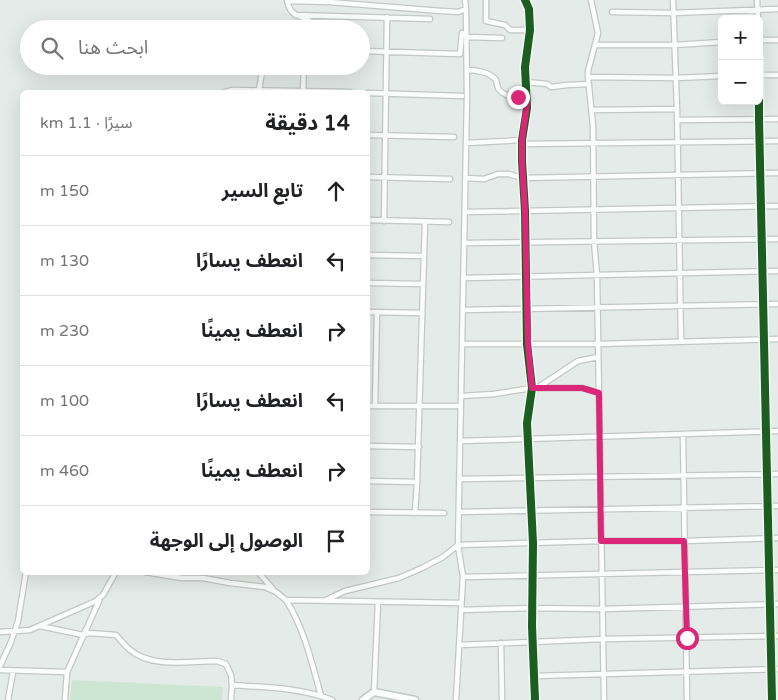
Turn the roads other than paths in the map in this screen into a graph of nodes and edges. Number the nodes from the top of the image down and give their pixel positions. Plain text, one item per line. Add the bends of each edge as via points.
1 (465, 0) edge
2 (486, 0) edge
3 (525, 0) edge
4 (590, 0) edge
5 (673, 0) edge
6 (757, 0) edge
7 (287, 1) edge
8 (359, 2) edge
9 (466, 9) junction
10 (758, 9) junction
11 (778, 9) edge
12 (612, 12) dead end
13 (672, 13) junction
14 (295, 15) junction
15 (758, 15) edge
16 (387, 17) junction
17 (430, 18) dead end
18 (308, 20) edge
19 (530, 30) junction
20 (462, 33) dead end
21 (467, 37) junction
22 (502, 38) dead end
23 (763, 40) edge
24 (778, 40) edge
25 (718, 42) edge
26 (595, 45) junction
27 (674, 45) junction
28 (370, 51) edge
29 (386, 51) junction
30 (467, 70) junction
31 (261, 75) edge
32 (304, 75) edge
33 (763, 75) edge
34 (778, 75) edge
35 (718, 76) edge
36 (588, 77) junction
37 (675, 78) junction
38 (526, 82) junction
39 (590, 84) junction
40 (233, 90) edge
41 (258, 90) joint
42 (303, 90) edge
43 (370, 93) edge
44 (386, 93) junction
45 (462, 96) dead end
46 (526, 99) junction
47 (759, 105) edge
48 (677, 109) junction
49 (592, 110) junction
50 (759, 119) junction
51 (778, 119) edge
52 (677, 120) junction
53 (370, 135) edge
54 (385, 135) junction
55 (454, 137) dead end
56 (778, 141) edge
57 (522, 142) junction
58 (760, 142) junction
59 (466, 143) junction
60 (592, 143) junction
61 (677, 143) junction
62 (761, 173) junction
63 (778, 173) edge
64 (677, 174) junction
65 (593, 176) junction
66 (370, 177) edge
67 (384, 178) junction
68 (466, 178) junction
69 (522, 178) junction
70 (450, 179) dead end
71 (761, 206) junction
72 (778, 206) edge
73 (678, 207) junction
74 (594, 208) junction
75 (525, 211) junction
76 (465, 212) junction
77 (370, 220) edge
78 (384, 221) junction
79 (425, 222) junction
80 (449, 222) dead end
81 (778, 239) edge
82 (762, 240) junction
83 (594, 241) junction
84 (678, 241) junction
85 (464, 243) junction
86 (525, 243) junction
87 (370, 255) edge
88 (424, 256) junction
89 (778, 271) edge
90 (763, 272) junction
91 (679, 273) junction
92 (597, 275) junction
93 (525, 277) junction
94 (464, 278) junction
95 (370, 283) edge
96 (423, 284) junction
97 (764, 304) junction
98 (778, 304) edge
99 (680, 306) junction
100 (598, 308) junction
101 (527, 309) junction
102 (463, 310) junction
103 (370, 312) edge
104 (377, 312) junction
105 (422, 313) junction
106 (764, 340) junction
107 (778, 340) edge
108 (681, 341) junction
109 (462, 344) junction
110 (528, 344) junction
111 (598, 344) junction
112 (598, 357) junction
113 (534, 388) junction
114 (599, 393) junction
115 (461, 396) junction
116 (420, 405) junction
117 (370, 406) edge
118 (375, 406) junction
119 (461, 406) junction
120 (778, 431) edge
121 (767, 432) junction
122 (683, 434) junction
123 (599, 437) junction
124 (528, 440) junction
125 (460, 441) junction
126 (370, 446) edge
127 (419, 447) junction
128 (766, 474) junction
129 (778, 474) edge
130 (684, 477) junction
131 (530, 478) junction
132 (599, 478) junction
133 (460, 479) junction
134 (370, 481) edge
135 (418, 482) junction
136 (768, 506) junction
137 (778, 506) edge
138 (600, 509) junction
139 (684, 509) junction
140 (531, 510) junction
141 (370, 512) edge
142 (459, 512) junction
143 (415, 513) junction
144 (444, 513) dead end
145 (768, 538) junction
146 (778, 538) edge
147 (601, 541) junction
148 (684, 541) junction
149 (532, 543) junction
150 (458, 545) junction
151 (778, 570) edge
152 (769, 571) junction
153 (685, 572) junction
154 (602, 574) junction
155 (26, 575) edge
156 (114, 575) edge
157 (164, 575) edge
158 (261, 575) edge
159 (532, 576) junction
160 (463, 578) junction
161 (276, 592) junction
162 (100, 598) junction
163 (286, 600) junction
164 (326, 600) junction
165 (378, 602) junction
166 (461, 603) junction
167 (770, 604) junction
168 (778, 604) edge
169 (686, 606) junction
170 (532, 608) junction
171 (603, 609) junction
172 (461, 610) junction
173 (40, 626) junction
174 (0, 632) edge
175 (14, 632) junction
176 (83, 635) junction
177 (771, 636) junction
178 (778, 636) edge
179 (687, 638) junction
180 (604, 639) junction
181 (534, 642) junction
182 (501, 643) junction
183 (459, 645) junction
184 (0, 668) edge
185 (772, 669) junction
186 (778, 669) edge
187 (687, 671) junction
188 (13, 672) junction
189 (67, 672) junction
190 (604, 673) junction
191 (534, 676) junction
192 (232, 685) junction
193 (374, 692) junction
194 (321, 696) junction
195 (8, 700) edge
196 (65, 700) edge
197 (231, 700) edge
198 (332, 700) edge
199 (363, 700) edge
200 (415, 700) edge
201 (456, 700) edge
202 (502, 700) edge
203 (535, 700) edge
204 (604, 700) edge
205 (687, 700) edge
206 (772, 700) edge

1 - 9 street
2 - 19 street via 486,21 505,25 510,30
3 - 19 street
4 - 26 street via 598,33
5 - 13 street
6 - 10 street
7 - 8 street
7 - 14 street
8 - 9 street via 395,9 458,12
9 - 21 street
10 - 11 street
10 - 13 street
10 - 15 street
12 - 13 street
13 - 27 street
14 - 16 street
14 - 18 street
16 - 17 street
16 - 29 street
19 - 38 street
20 - 29 street via 460,54
21 - 22 street
21 - 30 street
23 - 24 street
25 - 27 street
26 - 27 street
26 - 36 street
27 - 37 street
28 - 29 street
29 - 44 street
30 - 46 street via 486,73 509,96
30 - 59 street
31 - 41 street
32 - 42 street
33 - 34 street
35 - 37 street
36 - 37 street
36 - 39 street
37 - 48 street
38 - 39 street via 551,87
38 - 46 street
39 - 49 street
40 - 41 street
43 - 44 street
44 - 45 street
44 - 54 street
46 - 57 street
47 - 50 street
48 - 49 street
48 - 52 street
49 - 60 street
50 - 51 street
50 - 52 street
50 - 58 street
52 - 61 street
53 - 54 street
54 - 55 street
54 - 67 street
56 - 58 street
57 - 59 street
57 - 60 street
57 - 69 street
58 - 61 street
58 - 62 street
59 - 68 street
60 - 61 street
60 - 65 street
61 - 64 street
62 - 63 street
62 - 64 street
62 - 71 street
64 - 65 street
64 - 73 street
65 - 69 street
65 - 74 street
66 - 67 street
67 - 70 street
67 - 78 street
68 - 69 street via 484,179 498,174
68 - 76 street
69 - 75 street
71 - 72 street
71 - 73 street
71 - 82 street
73 - 74 street
73 - 84 street
74 - 75 street
74 - 83 street
75 - 76 street
75 - 86 street
76 - 85 street
77 - 78 street
78 - 79 street
79 - 80 street
79 - 88 street
81 - 82 street
82 - 84 street
82 - 90 street
83 - 84 street
83 - 86 street
83 - 92 street
84 - 91 street
85 - 86 street
85 - 94 street
86 - 93 street
87 - 88 street
88 - 96 street
89 - 90 street
90 - 91 street
90 - 97 street
91 - 92 street
91 - 99 street
92 - 93 street
92 - 100 street
93 - 94 street
93 - 101 street
94 - 102 street
95 - 96 street
96 - 105 street
97 - 98 street
97 - 99 street
97 - 106 street
99 - 100 street
99 - 108 street
100 - 101 street
100 - 111 street
101 - 102 street
101 - 110 street
102 - 109 street
103 - 104 street
104 - 105 street
104 - 118 street
105 - 116 street
106 - 107 street
106 - 108 street
106 - 121 street
108 - 111 street
109 - 110 street
109 - 115 street
110 - 111 street
110 - 113 street
111 - 112 street
112 - 113 street via 578,362
112 - 114 street
113 - 114 street via 582,388
113 - 115 street
113 - 124 street via 528,410
114 - 123 street
115 - 119 street
116 - 118 street
116 - 119 street
116 - 127 street
117 - 118 street
119 - 125 street
120 - 121 street
121 - 122 street
121 - 128 street
122 - 123 street
122 - 130 street
123 - 124 street
123 - 132 street
124 - 125 street
124 - 131 street
125 - 133 street
126 - 127 street
127 - 135 street
128 - 129 street
128 - 130 street
128 - 136 street
130 - 132 street
130 - 139 street
131 - 132 street
131 - 133 street
131 - 140 street
132 - 138 street
133 - 142 street
134 - 135 street
135 - 143 street
136 - 137 street
136 - 139 street
136 - 145 street
138 - 139 street
138 - 140 street
138 - 147 street
139 - 148 street
140 - 142 street
140 - 149 street
141 - 143 street
142 - 150 street
143 - 144 street
145 - 146 street
145 - 148 street
145 - 152 street
147 - 148 street
147 - 149 street
147 - 154 street
148 - 153 street
149 - 150 street
149 - 159 street
150 - 160 street
150 - 164 street via 443,557 399,578 345,591
151 - 152 street
152 - 153 street
152 - 167 street
153 - 154 street
153 - 169 street
154 - 159 street
154 - 171 street
155 - 175 street
156 - 162 street
157 - 161 street via 265,587
158 - 161 street
159 - 160 street
159 - 170 street
160 - 166 street
161 - 163 street
162 - 173 street
162 - 176 street
163 - 164 street
163 - 194 street via 301,629
164 - 165 street
165 - 166 street
165 - 193 street
166 - 172 street
167 - 168 street
167 - 169 street
167 - 177 street
169 - 171 street
169 - 179 street
170 - 171 street
170 - 172 street
170 - 181 street
171 - 180 street
172 - 183 street
173 - 175 street
173 - 176 street
174 - 175 street
175 - 184 street
176 - 189 street
176 - 192 street via 116,635 129,650 155,662 217,661 226,664 232,675
177 - 178 street
177 - 179 street
177 - 185 street
179 - 180 street
179 - 187 street
180 - 181 street
180 - 190 street
181 - 182 street
181 - 191 street
182 - 183 street
182 - 202 street
183 - 201 street
184 - 188 street
185 - 186 street
185 - 187 street
185 - 206 street
187 - 190 street
187 - 205 street
188 - 189 street
188 - 195 street
189 - 196 street
190 - 191 street
190 - 204 street
191 - 203 street
192 - 194 street
192 - 197 street
193 - 199 street
193 - 200 street
194 - 198 street

